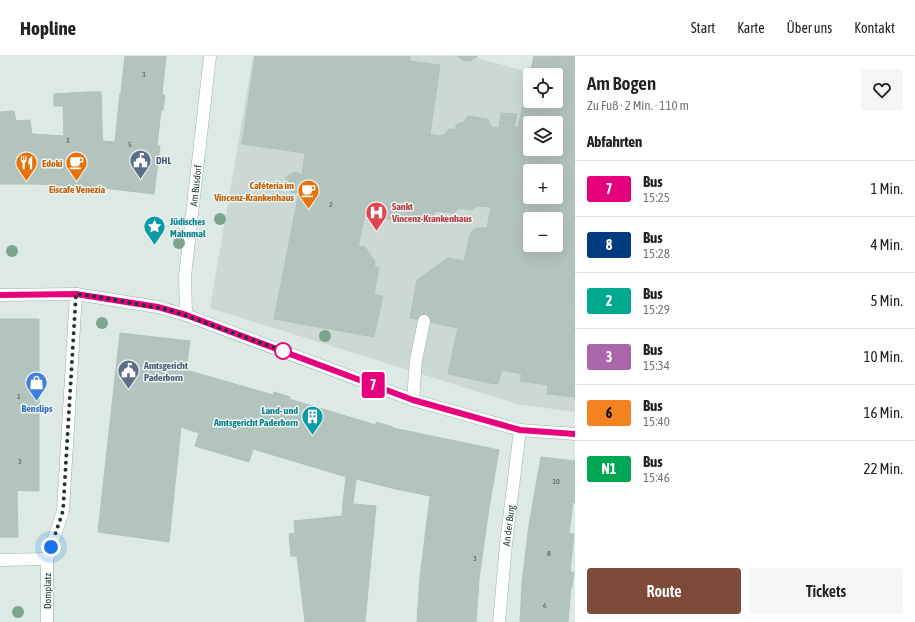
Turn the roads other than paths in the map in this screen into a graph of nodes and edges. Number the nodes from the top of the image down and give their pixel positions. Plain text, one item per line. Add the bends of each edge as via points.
1 (210, 56) edge
2 (76, 294) junction
3 (0, 295) edge
4 (186, 315) junction
5 (424, 321) dead end
6 (413, 400) junction
7 (520, 430) junction
8 (575, 434) edge
9 (47, 559) junction
10 (0, 560) edge
11 (47, 622) edge
12 (499, 622) edge

1 - 4 street, Am Busdorf via 185,276
2 - 3 street
2 - 4 street via 158,307
2 - 9 street via 63,511
4 - 6 street
5 - 6 street via 416,360
6 - 7 street
7 - 8 street
7 - 12 street, An der Burg
9 - 10 street, Domplatz
9 - 11 street, Domplatz

